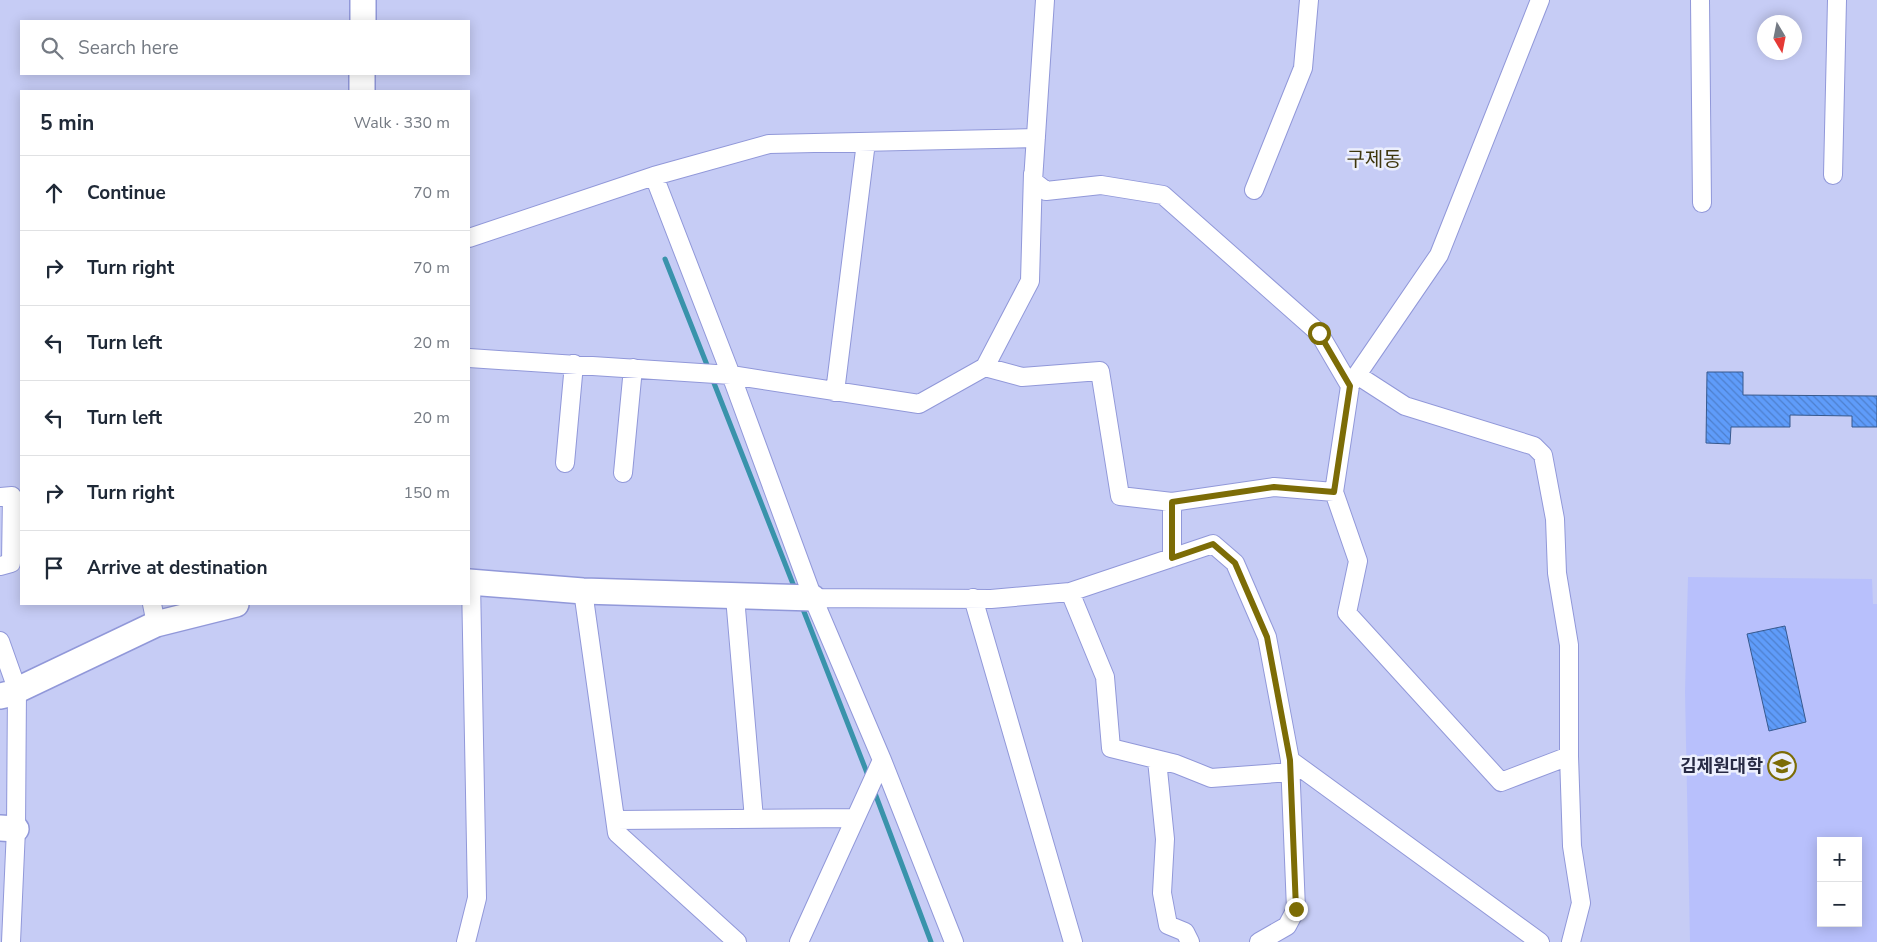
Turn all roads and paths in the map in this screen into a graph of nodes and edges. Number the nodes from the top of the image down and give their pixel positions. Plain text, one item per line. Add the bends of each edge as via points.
1 (363, 0) edge
2 (1045, 0) edge
3 (1309, 0) edge
4 (1540, 0) edge
5 (1700, 0) edge
6 (1837, 0) edge
7 (363, 20) edge
8 (362, 75) edge
9 (362, 90) edge
10 (1036, 138) junction
11 (866, 142) junction
12 (1833, 175) dead end
13 (654, 176) junction
14 (1033, 181) junction
15 (1254, 190) dead end
16 (1702, 203) dead end
17 (470, 238) edge
18 (470, 358) edge
19 (574, 364) junction
20 (985, 366) junction
21 (632, 368) junction
22 (731, 375) junction
23 (1353, 381) junction
24 (835, 392) junction
25 (565, 463) dead end
26 (623, 473) dead end
27 (1334, 492) junction
28 (0, 497) edge
29 (1172, 502) junction
30 (1172, 558) junction
31 (0, 566) edge
32 (470, 582) edge
33 (583, 591) junction
34 (1070, 592) junction
35 (735, 597) junction
36 (803, 598) junction
37 (972, 598) junction
38 (228, 605) edge
39 (154, 614) edge
40 (0, 641) edge
41 (9, 692) edge
42 (1569, 756) junction
43 (882, 760) junction
44 (1157, 760) junction
45 (1290, 766) junction
46 (855, 818) junction
47 (754, 819) junction
48 (616, 820) junction
49 (8, 829) edge
50 (11, 942) edge
51 (466, 942) edge
52 (737, 942) edge
53 (799, 942) edge
54 (954, 942) edge
55 (1073, 942) edge
56 (1190, 942) edge
57 (1259, 942) edge
58 (1540, 942) edge
59 (1571, 942) edge

1 - 7 street
2 - 10 street
3 - 15 street via 1303,68
4 - 23 street via 1439,255
5 - 16 street
6 - 12 street
8 - 9 street
10 - 11 street
10 - 14 street
11 - 13 street via 769,144
11 - 24 street
13 - 17 street
13 - 22 street
14 - 20 street via 1030,281
14 - 23 street via 1046,191 1101,185 1163,195 1319,333
18 - 19 street
19 - 21 street
19 - 25 street
20 - 24 street via 919,404
20 - 29 street via 1022,377 1100,372 1120,496
21 - 22 street
21 - 26 street
22 - 24 street
22 - 36 street
23 - 27 street
23 - 42 street via 1405,406 1534,446 1543,455 1555,519 1558,573 1569,645
27 - 29 street via 1274,487
27 - 42 street via 1358,561 1347,613 1501,782
28 - 31 street via 12,496 11,563
29 - 30 street
30 - 34 street
30 - 45 street via 1213,544 1235,563 1267,637
32 - 33 street
32 - 51 street via 477,898
33 - 35 street
33 - 48 street
34 - 37 street
34 - 44 street via 1106,677 1111,748
35 - 36 street
35 - 47 street
36 - 37 street
36 - 43 street
37 - 55 street
38 - 39 street
39 - 41 street
40 - 41 street
41 - 49 street
42 - 59 street via 1572,846 1581,903
43 - 46 street
43 - 54 street
44 - 45 street via 1211,778
44 - 56 street via 1165,839 1162,893 1168,925 1185,932
45 - 57 street via 1296,909 1287,926
45 - 58 street
46 - 47 street
46 - 53 street
47 - 48 street
48 - 52 street via 617,833
49 - 50 street

